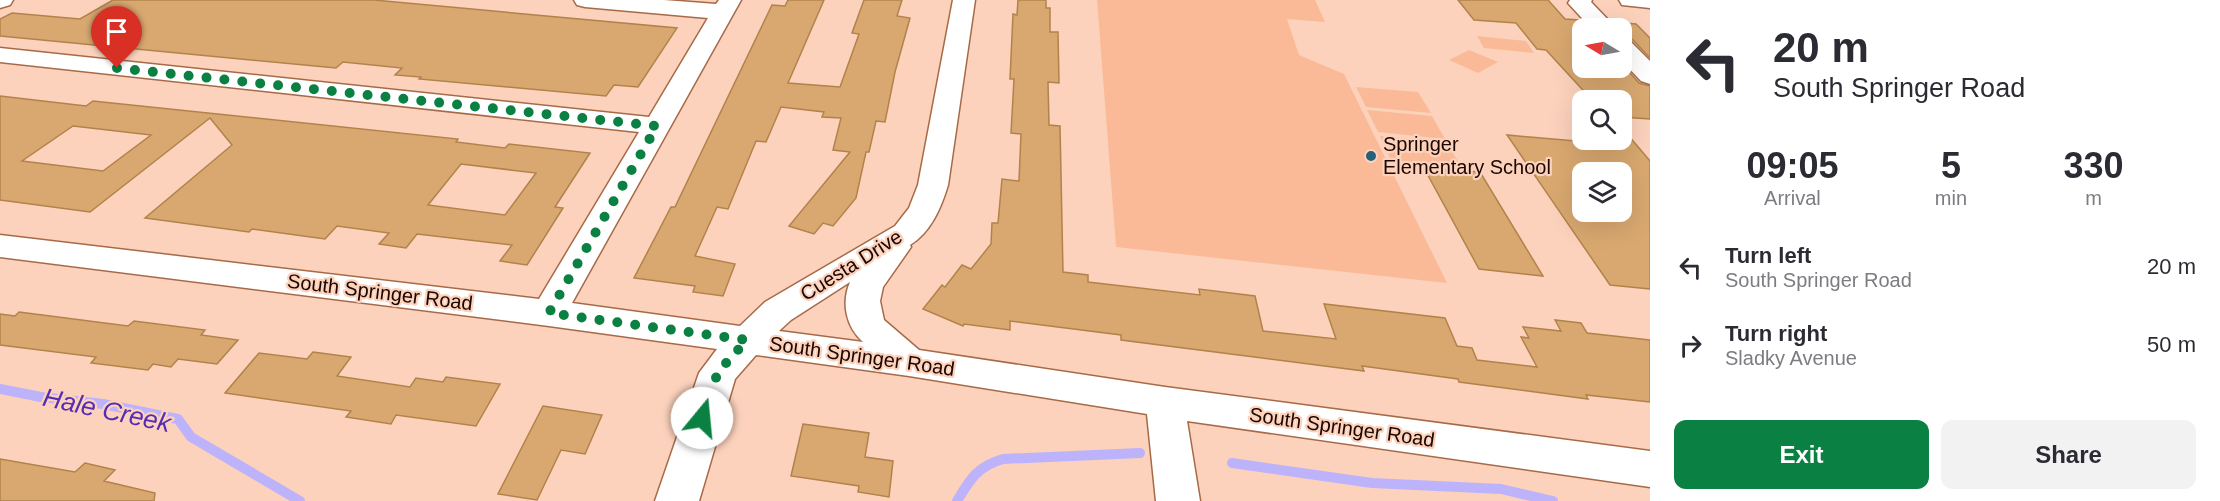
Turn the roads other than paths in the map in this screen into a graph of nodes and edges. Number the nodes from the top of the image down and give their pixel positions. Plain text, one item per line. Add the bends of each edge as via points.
1 (585, 0) edge
2 (963, 0) edge
3 (1581, 0) edge
4 (1630, 0) edge
5 (1650, 2) edge
6 (727, 6) edge
7 (1594, 18) edge
8 (0, 56) edge
9 (1632, 57) edge
10 (1650, 76) edge
11 (657, 126) junction
12 (906, 233) junction
13 (0, 246) edge
14 (549, 313) junction
15 (747, 340) junction
16 (909, 362) junction
17 (1165, 402) junction
18 (1650, 469) edge
19 (677, 501) edge
20 (1178, 501) edge

1 - 6 street
2 - 12 street, Cuesta Drive via 933,185 924,211
3 - 7 street via 1579,3
4 - 5 street
6 - 11 street
8 - 11 street
9 - 10 street
11 - 14 street
12 - 15 street, Cuesta Drive via 778,311
12 - 16 street via 866,285 862,301 868,326
13 - 14 street, South Springer Road
14 - 15 street, South Springer Road
15 - 16 street, South Springer Road
15 - 19 street, Cuesta Drive via 714,380
16 - 17 street, South Springer Road
17 - 18 street, South Springer Road
17 - 20 street

